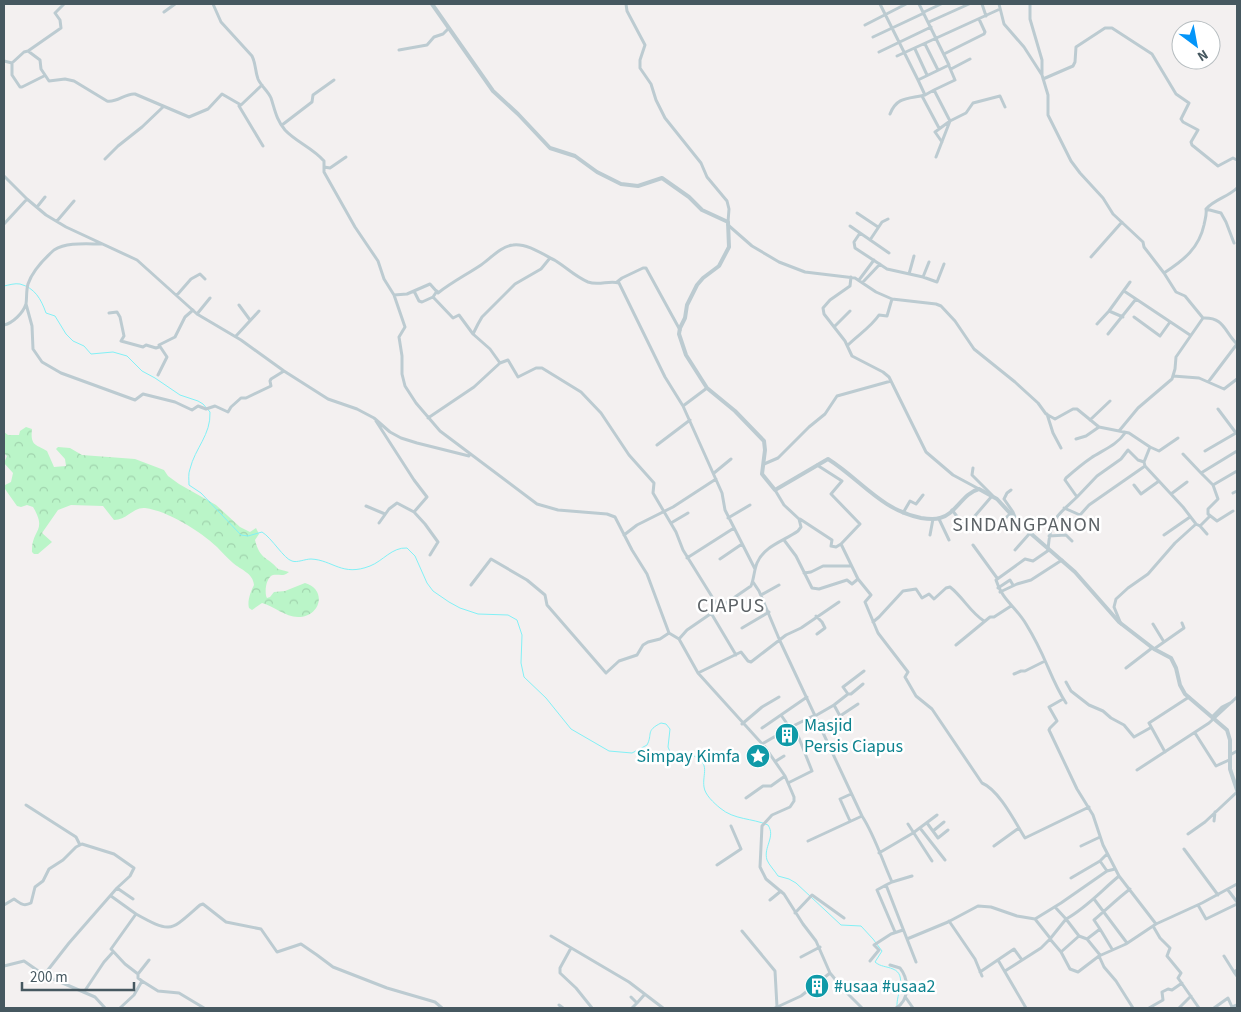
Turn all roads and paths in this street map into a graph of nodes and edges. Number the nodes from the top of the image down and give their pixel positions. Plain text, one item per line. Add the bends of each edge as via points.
1 (64, 4) edge
2 (175, 4) edge
3 (213, 4) edge
4 (432, 4) edge
5 (626, 4) edge
6 (880, 4) edge
7 (906, 4) edge
8 (920, 4) edge
9 (941, 4) edge
10 (969, 4) edge
11 (982, 4) edge
12 (999, 4) edge
13 (1030, 4) edge
14 (1000, 10) junction
15 (164, 12) dead end
16 (924, 12) junction
17 (885, 14) junction
18 (986, 16) junction
19 (979, 19) junction
20 (928, 22) junction
21 (865, 25) dead end
22 (931, 27) junction
23 (449, 28) junction
24 (892, 28) junction
25 (873, 37) dead end
26 (936, 38) junction
27 (899, 42) junction
28 (925, 44) junction
29 (915, 49) junction
30 (399, 50) dead end
31 (28, 51) junction
32 (879, 52) dead end
33 (904, 53) junction
34 (944, 54) junction
35 (897, 56) dead end
36 (970, 59) dead end
37 (4, 61) edge
38 (12, 63) junction
39 (949, 65) junction
40 (951, 69) junction
41 (938, 70) junction
42 (927, 74) junction
43 (44, 76) junction
44 (1042, 77) junction
45 (334, 80) dead end
46 (918, 80) junction
47 (262, 85) junction
48 (934, 90) junction
49 (923, 95) junction
50 (239, 106) junction
51 (163, 107) junction
52 (1005, 107) dead end
53 (890, 114) dead end
54 (950, 121) junction
55 (282, 125) junction
56 (939, 128) junction
57 (942, 142) junction
58 (263, 146) dead end
59 (346, 157) dead end
60 (936, 157) dead end
61 (106, 159) dead end
62 (1237, 160) edge
63 (324, 167) junction
64 (4, 176) edge
65 (1237, 188) edge
66 (45, 196) dead end
67 (27, 199) junction
68 (74, 200) dead end
69 (37, 208) junction
70 (1206, 209) junction
71 (857, 212) dead end
72 (888, 219) dead end
73 (57, 221) junction
74 (1122, 222) junction
75 (727, 223) junction
76 (4, 224) edge
77 (850, 226) dead end
78 (878, 227) junction
79 (860, 233) junction
80 (870, 240) junction
81 (1234, 243) dead end
82 (101, 244) junction
83 (889, 253) dead end
84 (914, 256) dead end
85 (1090, 257) dead end
86 (550, 258) junction
87 (874, 260) junction
88 (928, 262) dead end
89 (880, 264) junction
90 (944, 264) dead end
91 (1164, 273) junction
92 (909, 274) junction
93 (852, 277) junction
94 (923, 277) junction
95 (205, 279) dead end
96 (861, 281) junction
97 (617, 282) junction
98 (1130, 282) dead end
99 (414, 291) junction
100 (437, 291) junction
101 (1124, 291) junction
102 (177, 295) junction
103 (394, 295) junction
104 (433, 297) junction
105 (210, 298) dead end
106 (892, 299) junction
107 (1136, 299) junction
108 (26, 304) junction
109 (240, 305) dead end
110 (193, 310) junction
111 (259, 311) dead end
112 (850, 311) dead end
113 (1109, 311) junction
114 (109, 313) dead end
115 (197, 314) junction
116 (1123, 317) junction
117 (1134, 317) dead end
118 (1203, 318) junction
119 (250, 320) junction
120 (1170, 322) junction
121 (1097, 324) dead end
122 (4, 325) edge
123 (834, 327) junction
124 (680, 331) junction
125 (474, 334) junction
126 (1108, 334) dead end
127 (1190, 335) junction
128 (236, 336) junction
129 (1237, 344) edge
130 (848, 345) junction
131 (159, 347) junction
132 (500, 363) junction
133 (284, 371) junction
134 (158, 376) dead end
135 (1173, 376) junction
136 (1237, 379) edge
137 (891, 381) junction
138 (1208, 382) junction
139 (707, 388) junction
140 (1110, 401) dead end
141 (683, 406) junction
142 (1218, 409) dead end
143 (1046, 414) junction
144 (374, 418) junction
145 (428, 418) junction
146 (690, 420) junction
147 (1090, 420) junction
148 (1099, 427) junction
149 (1120, 431) junction
150 (1125, 432) junction
151 (1237, 434) edge
152 (1178, 438) dead end
153 (1076, 439) dead end
154 (657, 445) dead end
155 (1150, 447) junction
156 (1061, 448) dead end
157 (1205, 451) dead end
158 (1237, 451) edge
159 (1183, 454) dead end
160 (472, 456) junction
161 (730, 459) dead end
162 (764, 464) junction
163 (1144, 464) junction
164 (817, 465) junction
165 (973, 468) dead end
166 (1237, 471) edge
167 (714, 473) junction
168 (1201, 473) junction
169 (716, 479) junction
170 (1159, 481) junction
171 (1187, 482) dead end
172 (1134, 485) dead end
173 (1213, 485) junction
174 (979, 489) junction
175 (775, 490) junction
176 (1011, 490) dead end
177 (1237, 491) edge
178 (1233, 493) dead end
179 (923, 494) dead end
180 (1171, 494) junction
181 (993, 497) junction
182 (1077, 498) junction
183 (750, 505) dead end
184 (366, 506) dead end
185 (1064, 508) junction
186 (952, 510) junction
187 (1233, 511) dead end
188 (414, 512) junction
189 (665, 512) junction
190 (688, 513) dead end
191 (1011, 513) junction
192 (386, 514) junction
193 (903, 514) junction
194 (1210, 516) junction
195 (974, 517) dead end
196 (1190, 517) junction
197 (728, 518) junction
198 (1015, 518) junction
199 (799, 519) junction
200 (933, 519) junction
201 (939, 519) junction
202 (671, 522) junction
203 (378, 523) dead end
204 (1196, 524) junction
205 (1200, 526) junction
206 (996, 527) dead end
207 (734, 528) junction
208 (966, 528) dead end
209 (1030, 533) junction
210 (930, 534) dead end
211 (1049, 534) junction
212 (1207, 534) dead end
213 (624, 535) junction
214 (1164, 536) dead end
215 (783, 539) junction
216 (949, 540) dead end
217 (1072, 541) dead end
218 (742, 544) junction
219 (842, 544) junction
220 (973, 545) dead end
221 (1049, 549) junction
222 (1015, 550) dead end
223 (430, 555) dead end
224 (688, 558) junction
225 (720, 559) dead end
226 (1062, 560) junction
227 (851, 566) junction
228 (755, 570) junction
229 (804, 573) junction
230 (997, 578) junction
231 (858, 579) junction
232 (753, 582) junction
233 (471, 585) dead end
234 (779, 585) dead end
235 (1013, 585) junction
236 (998, 588) junction
237 (1000, 592) junction
238 (761, 595) junction
239 (839, 602) dead end
240 (1012, 606) junction
241 (719, 608) junction
242 (769, 612) junction
243 (711, 614) junction
244 (816, 616) junction
245 (873, 622) junction
246 (984, 622) junction
247 (1182, 623) dead end
248 (1121, 624) junction
249 (1153, 624) dead end
250 (742, 628) dead end
251 (669, 633) junction
252 (817, 634) dead end
253 (679, 640) junction
254 (780, 641) junction
255 (1163, 642) junction
256 (956, 645) dead end
257 (1154, 648) junction
258 (736, 655) junction
259 (1045, 661) junction
260 (1126, 668) dead end
261 (864, 671) dead end
262 (698, 673) junction
263 (1014, 674) dead end
264 (1066, 682) dead end
265 (863, 684) dead end
266 (848, 694) junction
267 (780, 697) dead end
268 (807, 697) junction
269 (1189, 697) junction
270 (1063, 699) junction
271 (1236, 699) edge
272 (1066, 703) dead end
273 (858, 704) dead end
274 (834, 705) junction
275 (781, 715) junction
276 (815, 715) junction
277 (1217, 715) junction
278 (840, 716) junction
279 (742, 724) junction
280 (792, 727) junction
281 (762, 728) dead end
282 (1150, 728) junction
283 (824, 733) junction
284 (1195, 733) junction
285 (762, 744) junction
286 (1237, 751) edge
287 (1165, 752) junction
288 (784, 756) dead end
289 (1229, 758) junction
290 (776, 761) junction
291 (1137, 770) dead end
292 (785, 776) junction
293 (788, 783) junction
294 (1237, 791) edge
295 (851, 794) junction
296 (746, 798) dead end
297 (26, 805) dead end
298 (1090, 808) junction
299 (1215, 812) junction
300 (937, 815) dead end
301 (862, 816) junction
302 (850, 821) junction
303 (1214, 821) dead end
304 (944, 822) dead end
305 (927, 823) junction
306 (908, 824) dead end
307 (731, 826) dead end
308 (920, 828) junction
309 (1018, 828) junction
310 (933, 830) junction
311 (948, 830) dead end
312 (913, 833) junction
313 (1188, 834) dead end
314 (1100, 837) junction
315 (808, 840) dead end
316 (80, 845) junction
317 (994, 846) dead end
318 (1081, 846) dead end
319 (1184, 848) dead end
320 (879, 854) junction
321 (1107, 854) junction
322 (946, 860) dead end
323 (932, 861) dead end
324 (1100, 861) junction
325 (718, 865) dead end
326 (1115, 869) junction
327 (1107, 871) junction
328 (912, 876) dead end
329 (1119, 876) junction
330 (1071, 878) dead end
331 (892, 882) junction
332 (1237, 884) edge
333 (886, 885) junction
334 (117, 888) junction
335 (1130, 889) junction
336 (1228, 890) junction
337 (781, 891) junction
338 (1218, 895) junction
339 (111, 896) junction
340 (133, 899) dead end
341 (1094, 899) junction
342 (770, 900) dead end
343 (1237, 903) edge
344 (4, 905) edge
345 (1198, 905) junction
346 (1055, 907) junction
347 (1104, 912) junction
348 (795, 913) junction
349 (136, 914) junction
350 (844, 918) dead end
351 (1035, 919) junction
352 (1066, 919) junction
353 (949, 921) junction
354 (1155, 925) junction
355 (1100, 928) junction
356 (903, 930) junction
357 (742, 931) dead end
358 (895, 932) junction
359 (551, 936) dead end
360 (1079, 936) junction
361 (1050, 938) junction
362 (907, 939) junction
363 (1087, 939) junction
364 (1127, 943) junction
365 (820, 947) junction
366 (571, 948) junction
367 (1112, 949) junction
368 (113, 952) junction
369 (1061, 952) junction
370 (1099, 955) junction
371 (1224, 956) dead end
372 (801, 958) dead end
373 (149, 960) dead end
374 (998, 960) junction
375 (1022, 960) junction
376 (870, 961) dead end
377 (916, 962) dead end
378 (890, 965) dead end
379 (4, 966) edge
380 (1006, 971) junction
381 (1236, 971) edge
382 (830, 972) junction
383 (138, 974) junction
384 (44, 975) junction
385 (1237, 976) edge
386 (142, 981) junction
387 (1182, 982) junction
388 (84, 992) junction
389 (646, 994) junction
390 (1191, 996) junction
391 (631, 997) dead end
392 (906, 998) junction
393 (637, 1003) junction
394 (559, 1005) dead end
395 (1237, 1005) edge
396 (898, 1007) edge
397 (1025, 1007) edge
398 (105, 1008) edge
399 (120, 1008) edge
400 (204, 1008) edge
401 (442, 1008) edge
402 (563, 1008) edge
403 (592, 1008) edge
404 (632, 1008) edge
405 (663, 1008) edge
406 (776, 1008) edge
407 (862, 1008) edge
408 (913, 1008) edge
409 (1020, 1008) edge
410 (1133, 1008) edge
411 (1149, 1008) edge
412 (1179, 1008) edge
413 (1199, 1008) edge
414 (1214, 1008) edge

1 - 31 street via 55,12 61,28
2 - 15 street
3 - 47 street via 221,22 252,56
4 - 23 street
5 - 75 street via 646,45 640,68 666,118 727,201
6 - 17 street
7 - 17 street
8 - 16 street
9 - 16 street
10 - 20 street
11 - 18 street
12 - 14 street
13 - 44 street via 1030,19 1042,60
14 - 18 street
14 - 44 street via 1004,24 1024,46
16 - 20 street
16 - 24 street
17 - 21 street
17 - 24 street
18 - 19 street
19 - 26 street
19 - 34 street via 984,34
20 - 22 street
22 - 26 street
22 - 27 street
23 - 30 street via 426,45
23 - 75 street via 493,91 550,148 575,156 621,184 638,186 662,178 702,210
24 - 25 street
24 - 27 street
26 - 28 street
26 - 34 street
27 - 32 street
27 - 33 street
28 - 29 street
28 - 41 street
29 - 33 street
29 - 42 street
31 - 38 street
31 - 43 street via 40,60
33 - 35 street
33 - 46 street
34 - 39 street
36 - 40 street
37 - 38 street
38 - 43 street via 12,75 20,87
39 - 40 street
39 - 41 street
40 - 48 street via 955,80
41 - 42 street
42 - 46 street
43 - 51 street via 49,82 65,79 74,82 107,101 132,93
44 - 62 street via 1072,66 1076,47 1105,28 1112,28 1152,54 1177,95 1189,103 1181,118 1198,130 1192,145 1218,166 1233,158
44 - 74 street via 1048,96 1048,115 1071,161
45 - 55 street
46 - 49 street
47 - 50 street
47 - 55 street
48 - 49 street
48 - 54 street
49 - 53 street via 905,98 893,107
49 - 56 street
50 - 51 street via 222,94 208,110 194,117
50 - 58 street
51 - 61 street
52 - 54 street via 999,96 973,103 966,113
54 - 56 street
54 - 57 street
55 - 63 street via 325,162
56 - 57 street via 935,132
57 - 60 street
59 - 63 street via 330,168
63 - 103 street via 354,226 377,258
64 - 67 street
65 - 70 street
66 - 69 street
67 - 69 street
67 - 76 street
68 - 73 street
69 - 73 street
70 - 81 street via 1222,214
70 - 91 street via 1197,244 1181,262
71 - 78 street
72 - 78 street
73 - 82 street
74 - 85 street
74 - 91 street via 1143,242
75 - 93 street via 752,246 779,262 808,272
75 - 124 street via 729,247 719,266 697,285 688,302
77 - 79 street
78 - 80 street
79 - 80 street
79 - 87 street via 854,242 855,248
80 - 83 street
82 - 102 street via 136,260
82 - 108 street via 54,250 28,284
84 - 92 street
86 - 97 street via 591,283
86 - 100 street via 525,246 512,245
86 - 125 street via 541,269 518,281 482,317
87 - 89 street
87 - 96 street
88 - 94 street
89 - 92 street
89 - 96 street
90 - 94 street via 937,282
91 - 118 street via 1176,292 1185,296
92 - 94 street
93 - 96 street
93 - 123 street via 850,286 823,308
95 - 102 street via 200,274 195,276
96 - 106 street
97 - 124 street via 646,268
97 - 141 street
98 - 101 street
99 - 100 street via 430,284
99 - 103 street
99 - 104 street via 422,302
100 - 104 street
101 - 107 street
101 - 113 street
102 - 110 street
103 - 145 street via 405,327 398,337 403,380
104 - 125 street via 453,318 459,315
105 - 115 street
106 - 130 street via 887,316 879,315
106 - 143 street via 941,306 974,349 1015,382
107 - 116 street
107 - 120 street
108 - 122 street via 18,316
108 - 133 street via 32,326 33,349 39,359 61,373 135,400 143,394 192,410 198,406 215,406 230,412 241,398 271,386 271,380
109 - 119 street
110 - 115 street
110 - 131 street via 185,317 175,337
111 - 119 street
112 - 123 street
113 - 116 street
113 - 121 street
114 - 131 street via 118,312 124,336 121,341 143,348 146,345
115 - 128 street
116 - 126 street
117 - 120 street via 1160,336
118 - 127 street
118 - 129 street via 1219,321
119 - 128 street
120 - 127 street
123 - 130 street
124 - 139 street via 686,355
125 - 132 street
127 - 135 street via 1176,357
128 - 133 street
129 - 138 street
130 - 137 street via 850,354 883,372
131 - 134 street via 167,357
132 - 145 street via 479,383
132 - 189 street via 508,360 518,377 542,368 581,392 653,481 653,493
133 - 144 street via 328,399
135 - 138 street
135 - 149 street via 1138,408
136 - 138 street via 1224,389
137 - 162 street via 837,396 825,414 778,458
137 - 174 street via 926,452 953,475
139 - 141 street
139 - 162 street via 761,436 765,445
140 - 147 street
141 - 146 street
142 - 151 street
143 - 147 street via 1055,420 1077,409
143 - 156 street
144 - 160 street via 401,438
144 - 188 street via 427,497
145 - 160 street
146 - 154 street
146 - 167 street
147 - 148 street
148 - 149 street
148 - 153 street
149 - 150 street
150 - 155 street
150 - 182 street via 1116,444 1098,453 1066,478
151 - 157 street
152 - 155 street via 1159,451
155 - 163 street
158 - 168 street
159 - 168 street
160 - 213 street via 537,504 551,509 613,516
161 - 167 street
162 - 175 street via 762,474
163 - 170 street
163 - 182 street via 1128,450
163 - 185 street via 1080,515
164 - 175 street
164 - 193 street via 830,459
164 - 219 street via 842,481 830,494 860,524
165 - 181 street via 972,475
166 - 173 street
167 - 169 street
168 - 173 street
169 - 189 street
169 - 197 street
170 - 172 street via 1141,494
170 - 180 street
171 - 180 street
173 - 194 street via 1218,500 1208,509
174 - 181 street
174 - 186 street via 972,491
175 - 199 street via 784,505
176 - 198 street via 1004,499
177 - 178 street
179 - 193 street via 916,504 910,501
180 - 196 street
181 - 191 street
181 - 195 street
182 - 185 street
183 - 197 street
184 - 192 street
185 - 211 street via 1056,516
186 - 201 street
186 - 208 street
187 - 194 street via 1217,521
188 - 192 street via 398,502
188 - 223 street via 438,542
189 - 202 street
189 - 213 street
190 - 202 street
191 - 198 street
191 - 206 street
192 - 203 street
193 - 200 street
194 - 205 street
196 - 204 street
196 - 214 street
197 - 207 street
198 - 209 street
199 - 215 street via 801,527 798,531
199 - 219 street via 832,540 831,546
200 - 201 street
200 - 210 street
201 - 216 street
202 - 224 street
204 - 205 street
204 - 248 street via 1148,574 1117,598 1114,607
205 - 212 street
207 - 218 street
207 - 224 street
209 - 221 street
209 - 222 street
211 - 217 street via 1066,535
211 - 221 street
213 - 251 street via 647,574
215 - 228 street via 762,555
215 - 229 street
218 - 225 street
218 - 228 street
219 - 227 street
220 - 230 street
221 - 226 street
221 - 230 street via 1033,561 1025,559
224 - 241 street
226 - 235 street via 1031,580
226 - 248 street
227 - 229 street via 823,566
227 - 231 street
228 - 232 street
229 - 231 street via 815,589 847,580 852,584
230 - 236 street
231 - 245 street via 870,595 865,601
232 - 238 street
232 - 241 street via 747,590
233 - 251 street via 491,559 527,580 545,595 547,605 606,673 619,661 637,654 643,645
234 - 238 street
235 - 236 street via 1010,581
235 - 237 street
236 - 237 street
237 - 240 street
238 - 242 street
239 - 244 street
240 - 246 street
240 - 259 street
241 - 243 street
242 - 250 street
242 - 254 street
243 - 253 street via 687,630
243 - 258 street
244 - 252 street via 825,628
244 - 254 street
245 - 246 street via 902,591 916,589 921,597 929,594 934,599 950,587
245 - 309 street via 908,672 905,677 916,696 932,709 982,784 998,795
246 - 256 street
247 - 255 street via 1184,628
248 - 257 street
249 - 255 street
251 - 253 street
253 - 262 street
254 - 258 street via 751,662 741,652
254 - 268 street
255 - 257 street
257 - 260 street
257 - 269 street via 1171,658 1180,685
258 - 262 street
259 - 263 street
259 - 270 street
261 - 266 street via 843,687
262 - 279 street
264 - 282 street via 1089,705 1124,725 1134,737
265 - 266 street
266 - 274 street
267 - 279 street
268 - 275 street
268 - 276 street
269 - 277 street
269 - 282 street via 1149,723
270 - 272 street
270 - 298 street via 1049,707 1057,721 1050,730 1077,789
271 - 277 street
273 - 278 street
274 - 276 street
274 - 278 street
275 - 280 street
275 - 281 street
276 - 280 street
276 - 283 street
277 - 284 street
277 - 289 street via 1229,734
278 - 283 street
279 - 285 street
280 - 285 street
280 - 293 street via 812,771
282 - 287 street
283 - 295 street
284 - 287 street
284 - 289 street via 1216,766
285 - 290 street
286 - 289 street
287 - 291 street
288 - 290 street
289 - 294 street
290 - 292 street
292 - 293 street
292 - 296 street
293 - 337 street via 794,801 790,807 769,817 762,826 760,867 766,879
294 - 299 street
295 - 301 street
295 - 302 street via 840,799
297 - 316 street via 76,837
298 - 309 street via 1025,838
298 - 314 street
299 - 303 street
299 - 313 street
300 - 305 street
301 - 302 street
301 - 320 street
302 - 315 street
304 - 310 street
305 - 308 street
305 - 310 street
306 - 312 street
307 - 325 street via 741,849
308 - 312 street
308 - 322 street
309 - 317 street
310 - 311 street via 938,838
312 - 320 street
312 - 323 street
314 - 318 street
314 - 321 street
316 - 334 street via 114,854 134,868
316 - 344 street via 49,869 43,881 35,887 31,903 20,904 14,899
319 - 338 street
320 - 331 street
321 - 324 street
321 - 326 street
324 - 327 street
324 - 330 street
326 - 327 street
326 - 329 street
327 - 346 street
328 - 331 street
329 - 335 street
329 - 341 street
331 - 333 street
332 - 336 street
333 - 356 street
333 - 358 street via 877,890
334 - 339 street
334 - 340 street
335 - 347 street
335 - 354 street
336 - 338 street
336 - 343 street
337 - 342 street
337 - 348 street
338 - 345 street
339 - 349 street
339 - 384 street
341 - 347 street
341 - 352 street
343 - 345 street via 1206,919
345 - 354 street
346 - 351 street
346 - 352 street
347 - 355 street via 1094,920
347 - 364 street
348 - 350 street via 812,895
348 - 365 street
349 - 368 street via 112,946
349 - 401 street via 170,928 203,904 226,922 262,929 277,952 301,944 333,968 435,1002
351 - 353 street via 978,906
351 - 361 street
352 - 360 street
352 - 361 street
353 - 362 street
353 - 374 street via 975,959 981,974
354 - 364 street
354 - 387 street via 1160,938 1171,949 1167,956 1181,973 1178,978
355 - 363 street
355 - 367 street
356 - 358 street
356 - 362 street
357 - 406 street via 775,971
358 - 376 street via 874,945 879,950
359 - 366 street
360 - 363 street
360 - 369 street
361 - 369 street
361 - 375 street
362 - 377 street
363 - 370 street
364 - 367 street
365 - 372 street
365 - 382 street
366 - 389 street
366 - 403 street via 560,973
367 - 370 street
368 - 383 street
368 - 388 street
369 - 370 street via 1075,972
370 - 410 street
371 - 381 street
373 - 383 street
374 - 375 street via 1014,949
374 - 380 street
375 - 380 street
378 - 392 street via 900,968 905,976
379 - 384 street via 23,961
380 - 397 street
381 - 385 street
382 - 406 street via 801,996
382 - 407 street
383 - 386 street
384 - 388 street
386 - 399 street via 134,995
386 - 400 street via 160,992 179,993
387 - 390 street
387 - 411 street via 1172,990 1168,988 1162,992 1163,1000
388 - 398 street via 96,997
389 - 393 street
389 - 405 street
390 - 412 street
390 - 413 street
391 - 393 street
392 - 396 street
392 - 408 street
393 - 404 street
394 - 402 street
395 - 414 street via 1232,1007 1228,998
397 - 409 street

